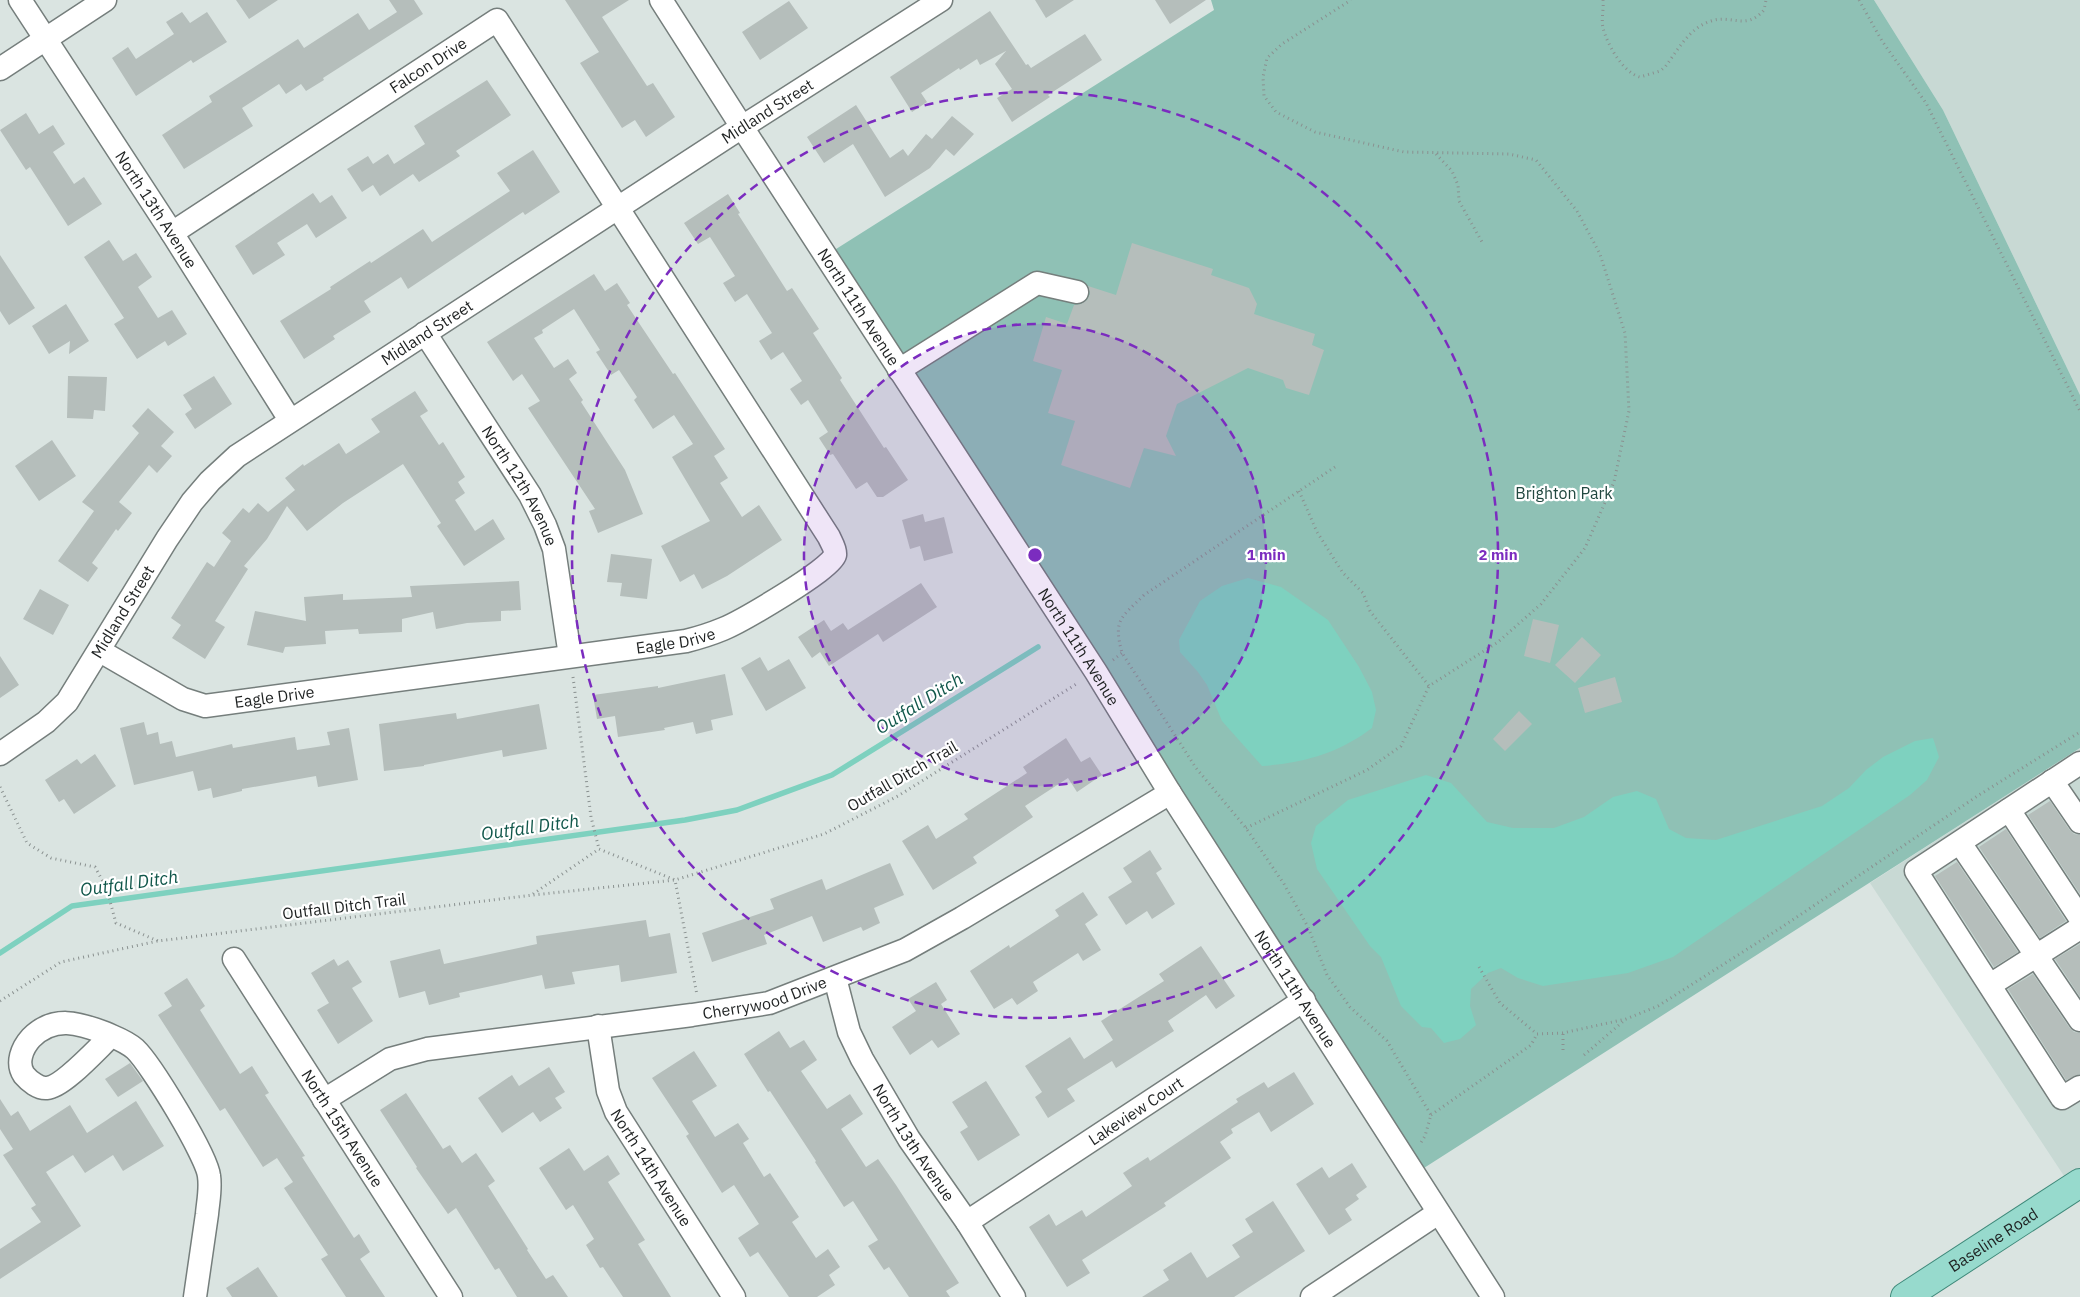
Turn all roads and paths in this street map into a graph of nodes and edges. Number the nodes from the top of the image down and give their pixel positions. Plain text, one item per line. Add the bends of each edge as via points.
1 (20, 0) edge
2 (105, 0) edge
3 (661, 0) edge
4 (941, 0) edge
5 (1351, 0) edge
6 (1603, 0) edge
7 (1766, 0) edge
8 (1859, 0) edge
9 (45, 39) junction
10 (0, 69) edge
11 (742, 127) junction
12 (1435, 153) junction
13 (618, 208) junction
14 (172, 233) junction
15 (1482, 242) dead end
16 (1077, 292) dead end
17 (425, 333) junction
18 (899, 370) junction
19 (2080, 411) edge
20 (290, 420) junction
21 (1336, 467) dead end
22 (1299, 492) junction
23 (100, 651) junction
24 (1122, 653) junction
25 (570, 656) junction
26 (1096, 672) junction
27 (1429, 686) junction
28 (2080, 732) edge
29 (0, 754) edge
30 (2079, 766) edge
31 (2052, 781) junction
32 (0, 787) edge
33 (1170, 793) junction
34 (2009, 810) junction
35 (2080, 822) edge
36 (1246, 828) junction
37 (1960, 842) junction
38 (599, 849) junction
39 (675, 880) junction
40 (533, 895) junction
41 (2080, 918) edge
42 (2080, 928) edge
43 (158, 941) junction
44 (2036, 956) junction
45 (234, 959) dead end
46 (1479, 967) dead end
47 (835, 978) junction
48 (1990, 985) junction
49 (1304, 1000) junction
50 (0, 1001) edge
51 (701, 1014) junction
52 (1626, 1019) junction
53 (2080, 1020) edge
54 (598, 1026) junction
55 (1563, 1033) junction
56 (1537, 1034) junction
57 (111, 1036) dead end
58 (1563, 1050) dead end
59 (1584, 1055) dead end
60 (2080, 1087) edge
61 (324, 1100) junction
62 (1431, 1115) junction
63 (1405, 1162) junction
64 (2080, 1183) edge
65 (1438, 1213) junction
66 (968, 1222) junction
67 (195, 1297) edge
68 (451, 1297) edge
69 (734, 1297) edge
70 (1014, 1297) edge
71 (1312, 1297) edge
72 (1493, 1297) edge
73 (1905, 1297) edge

1 - 9 street, North 13th Avenue
2 - 9 street
3 - 11 street, North 11th Avenue
4 - 11 street, Midland Street
5 - 12 path via 1282,44 1267,58 1264,96 1276,112 1315,132 1404,152
6 - 7 path via 1603,28 1616,58 1640,77 1665,67 1689,34 1701,25 1712,20 1751,21 1764,10
8 - 19 path via 1882,41 1926,103
9 - 10 street
9 - 14 street, North 13th Avenue
11 - 13 street, Midland Street
11 - 18 street, North 11th Avenue
12 - 15 path via 1452,171 1458,185 1459,201
12 - 27 path via 1509,154 1536,160 1577,211 1600,254 1625,333 1629,411 1614,482 1584,548 1534,611 1498,642
13 - 14 street, Falcon Drive via 497,20
13 - 17 street, Midland Street
13 - 25 street, Eagle Drive via 829,537 835,556 762,609 722,629 686,641
14 - 20 street, North 13th Avenue
16 - 18 street via 1037,282
17 - 20 street, Midland Street
17 - 25 street, North 12th Avenue via 530,495 545,525 554,549
18 - 26 street, North 11th Avenue
20 - 23 street, Midland Street via 237,456 192,502
21 - 22 path
22 - 24 path via 1144,595 1121,617 1117,634
22 - 27 path via 1316,532 1343,573 1362,593 1370,611
23 - 25 street, Eagle Drive via 183,699 205,706
23 - 29 street, Midland Street via 67,702 46,722
24 - 26 path, Outfall Ditch Trail
24 - 36 path via 1196,768
25 - 38 path via 591,816
26 - 33 street, North 11th Avenue
26 - 39 path, Outfall Ditch Trail via 898,796 824,834
27 - 36 path via 1401,746 1367,770
28 - 52 path via 1658,1006
30 - 31 street
31 - 34 street
31 - 35 street
32 - 43 path via 27,843 51,858 95,867 106,888 116,923
33 - 47 street, Cherrywood Drive via 905,950
33 - 49 street, North 11th Avenue
34 - 37 street
34 - 41 street
36 - 62 path via 1308,927 1327,975 1350,1007 1387,1041
37 - 44 street
37 - 48 street via 1916,871
38 - 39 path
38 - 40 path, Outfall Ditch Trail
39 - 40 path, Outfall Ditch Trail
39 - 51 path
40 - 43 path, Outfall Ditch Trail
42 - 44 street
43 - 50 path, Outfall Ditch Trail via 61,962
44 - 48 street
44 - 53 street
45 - 61 street, North 15th Avenue
46 - 56 path via 1500,1003
47 - 51 street, Cherrywood Drive via 770,1002
47 - 66 street, North 13th Avenue via 849,1032 862,1059 909,1139
48 - 60 street via 2062,1098
49 - 63 street, North 11th Avenue
49 - 66 street, Lakeview Court
51 - 54 street, Cherrywood Drive
52 - 55 path
52 - 59 path
54 - 61 street, Cherrywood Drive via 404,1054 372,1068
54 - 69 street, North 14th Avenue via 608,1091 616,1112
55 - 56 path
55 - 58 path
56 - 62 path via 1531,1046
57 - 67 street via 135,1048 148,1064 198,1149 210,1176
61 - 68 street, North 15th Avenue
62 - 63 path via 1425,1136
63 - 65 street, North 11th Avenue
64 - 73 main road, Baseline Road
65 - 71 street
65 - 72 street, North 11th Avenue
66 - 70 street, North 13th Avenue

